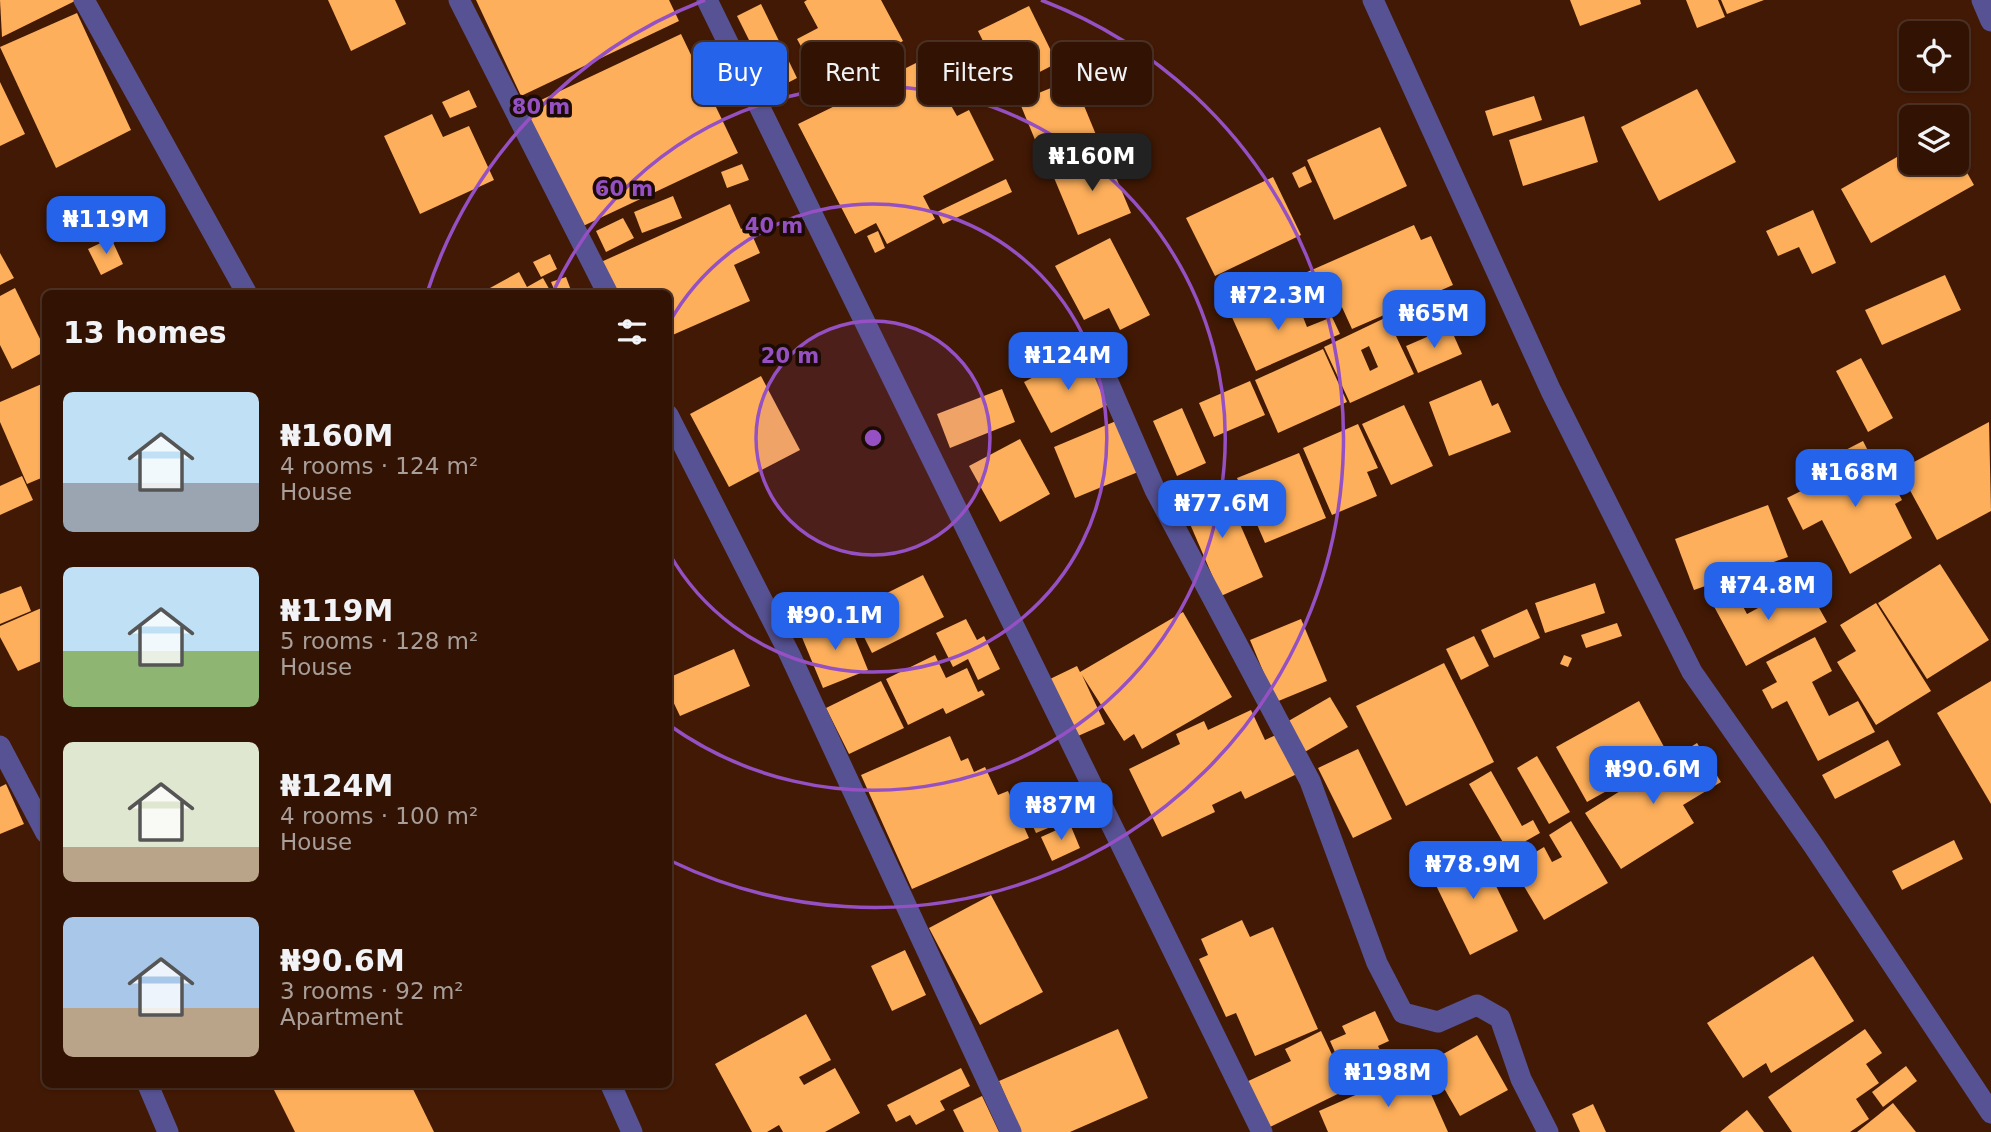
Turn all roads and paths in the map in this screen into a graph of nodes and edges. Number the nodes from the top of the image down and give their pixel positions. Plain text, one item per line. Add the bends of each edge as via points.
1 (84, 0) edge
2 (459, 0) edge
3 (707, 0) edge
4 (1373, 0) edge
5 (1982, 0) edge
6 (1991, 20) edge
7 (245, 290) edge
8 (606, 290) edge
9 (1099, 361) dead end
10 (672, 423) edge
11 (0, 746) edge
12 (42, 825) edge
13 (149, 1088) edge
14 (612, 1088) edge
15 (1991, 1113) edge
16 (167, 1132) edge
17 (632, 1132) edge
18 (1011, 1132) edge
19 (1262, 1132) edge
20 (1548, 1132) edge

1 - 7 street
2 - 8 street
3 - 19 street
4 - 15 street via 1551,391 1692,672
5 - 6 street
9 - 20 street via 1155,490 1310,781 1377,963 1403,1013 1438,1022 1477,1005 1500,1018 1521,1079
10 - 18 street via 790,655
11 - 12 street
13 - 16 street
14 - 17 street

